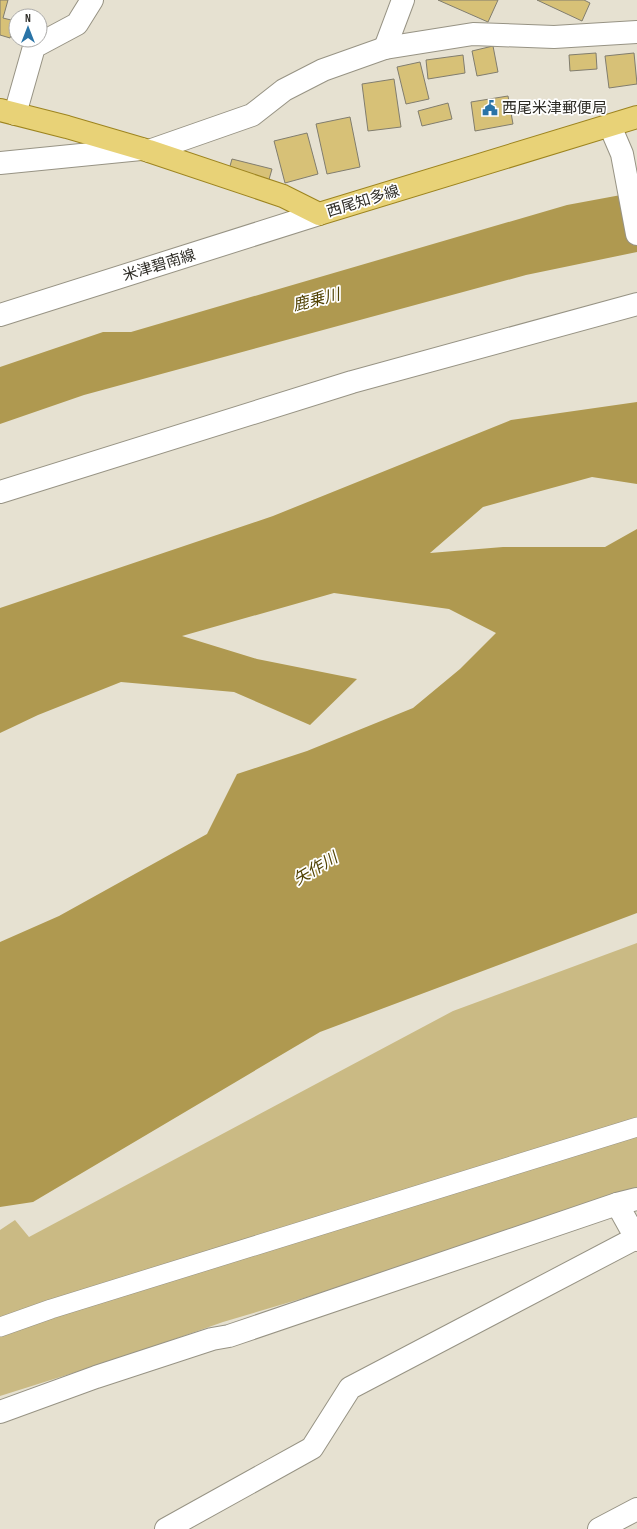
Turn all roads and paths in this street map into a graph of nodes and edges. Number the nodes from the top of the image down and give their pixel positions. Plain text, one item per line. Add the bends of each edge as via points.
1 (92, 0) edge
2 (403, 0) edge
3 (637, 32) edge
4 (385, 48) junction
5 (7, 112) edge
6 (637, 118) edge
7 (610, 126) junction
8 (145, 150) junction
9 (0, 163) edge
10 (319, 214) junction
11 (637, 234) edge
12 (637, 304) edge
13 (0, 315) edge
14 (0, 492) edge
15 (637, 1127) edge
16 (627, 1202) edge
17 (636, 1239) edge
18 (0, 1327) edge
19 (0, 1412) edge
20 (637, 1509) edge
21 (166, 1529) edge
22 (599, 1529) edge

1 - 5 street via 77,24 34,47
2 - 4 street
3 - 4 street via 554,37 473,34
4 - 8 street via 323,70 284,90 252,115
5 - 8 main road, 西尾知多線
6 - 7 main road, 西尾知多線
7 - 10 main road, 西尾知多線
7 - 11 street via 622,154
8 - 9 street
8 - 10 main road, 西尾知多線 via 283,196
10 - 13 street, 米津碧南線
12 - 14 street via 352,382
15 - 18 street
16 - 17 street
16 - 19 street via 229,1336 212,1339 96,1377
17 - 21 street via 350,1388 312,1448
20 - 22 street

